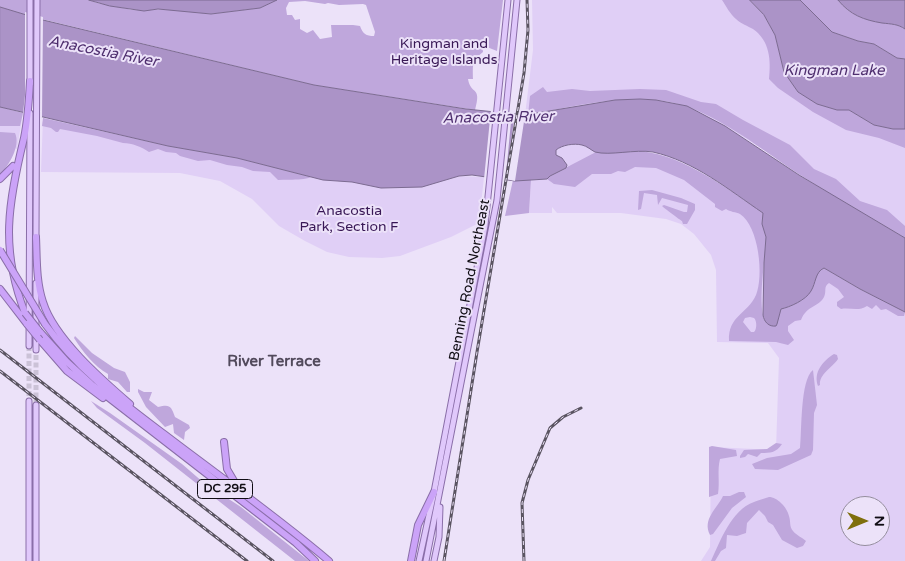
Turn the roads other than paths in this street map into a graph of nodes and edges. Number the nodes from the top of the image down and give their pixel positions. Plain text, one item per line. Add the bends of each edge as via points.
1 (30, 0) edge
2 (37, 0) edge
3 (508, 0) edge
4 (517, 0) edge
5 (30, 81) junction
6 (18, 158) junction
7 (0, 179) edge
8 (2, 217) dead end
9 (36, 237) junction
10 (1, 242) dead end
11 (0, 250) edge
12 (4, 273) dead end
13 (8, 283) dead end
14 (0, 289) edge
15 (29, 346) tunnel mouth
16 (36, 350) tunnel mouth
17 (29, 401) tunnel mouth
18 (36, 405) tunnel mouth
19 (135, 419) junction
20 (164, 434) junction
21 (224, 442) dead end
22 (441, 489) junction
23 (434, 492) junction
24 (255, 502) junction
25 (303, 540) junction
26 (29, 561) edge
27 (36, 561) edge
28 (315, 561) edge
29 (329, 561) edge
30 (333, 561) edge
31 (411, 561) edge
32 (419, 561) edge
33 (426, 561) edge
34 (434, 561) edge

1 - 5 main road
2 - 9 main road
3 - 23 main road, Benning Road Northeast via 488,200
4 - 22 main road, Benning Road Northeast via 497,200
5 - 6 highway via 26,126
5 - 15 main road
6 - 7 highway
6 - 8 highway
9 - 16 main road
9 - 20 highway via 40,293 57,329 98,375
10 - 12 highway
11 - 20 highway, DC 295, bridge via 45,324 68,354 111,394
13 - 19 highway, bridge via 25,313 77,372
14 - 19 highway, DC 295, bridge via 76,379
17 - 26 main road
18 - 27 main road
19 - 28 highway, DC 295
20 - 24 highway, DC 295
21 - 24 highway via 228,473
22 - 33 main road, Benning Road Northeast
22 - 34 main road via 440,527
23 - 31 highway via 418,525
23 - 32 main road, Benning Road Northeast
24 - 25 highway, DC 295
25 - 29 highway, DC 295
25 - 30 highway

